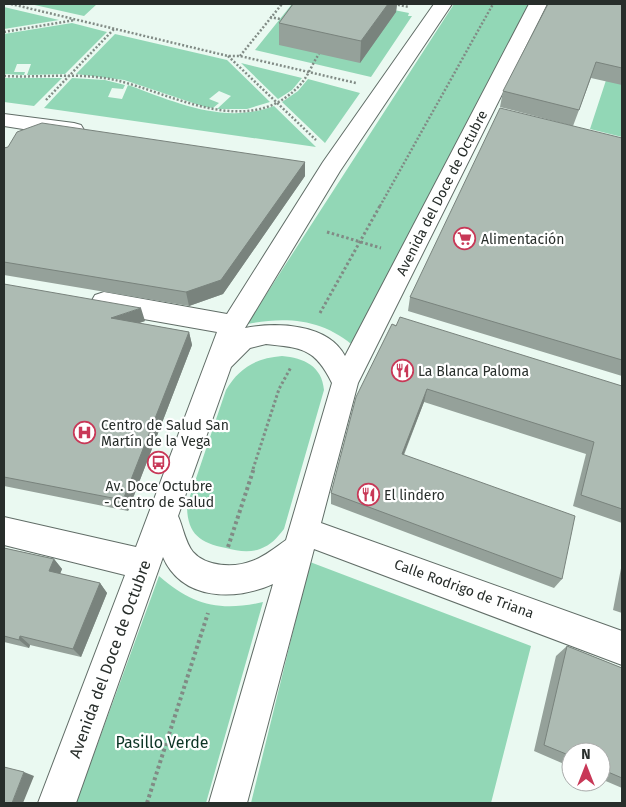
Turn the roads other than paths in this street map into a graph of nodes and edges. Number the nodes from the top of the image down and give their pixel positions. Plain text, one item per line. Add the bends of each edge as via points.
1 (442, 4) edge
2 (538, 4) edge
3 (4, 120) edge
4 (94, 133) edge
5 (80, 298) edge
6 (380, 314) junction
7 (408, 323) edge
8 (233, 324) junction
9 (219, 362) junction
10 (345, 383) junction
11 (163, 516) junction
12 (4, 531) edge
13 (302, 540) junction
14 (144, 564) junction
15 (622, 648) edge
16 (57, 803) edge
17 (228, 803) edge

1 - 8 street, Avenida del Doce de Octubre via 384,90 321,166 295,222
2 - 6 street, Avenida del Doce de Octubre via 493,114 409,256
3 - 4 street via 20,131
5 - 8 street
6 - 7 street
6 - 10 street, Avenida del Doce de Octubre
8 - 9 street, Avenida del Doce de Octubre
9 - 10 street, Avenida del Doce de Octubre via 242,339 266,334 306,338 332,356
9 - 11 street, Avenida del Doce de Octubre
10 - 13 street, Avenida del Doce de Octubre
11 - 13 street via 182,562 196,574 218,580 243,581 262,574
11 - 14 street, Avenida del Doce de Octubre
12 - 14 street
13 - 15 street, Calle Rodrigo de Triana
13 - 17 street, Avenida del Doce de Octubre
14 - 16 street, Avenida del Doce de Octubre

